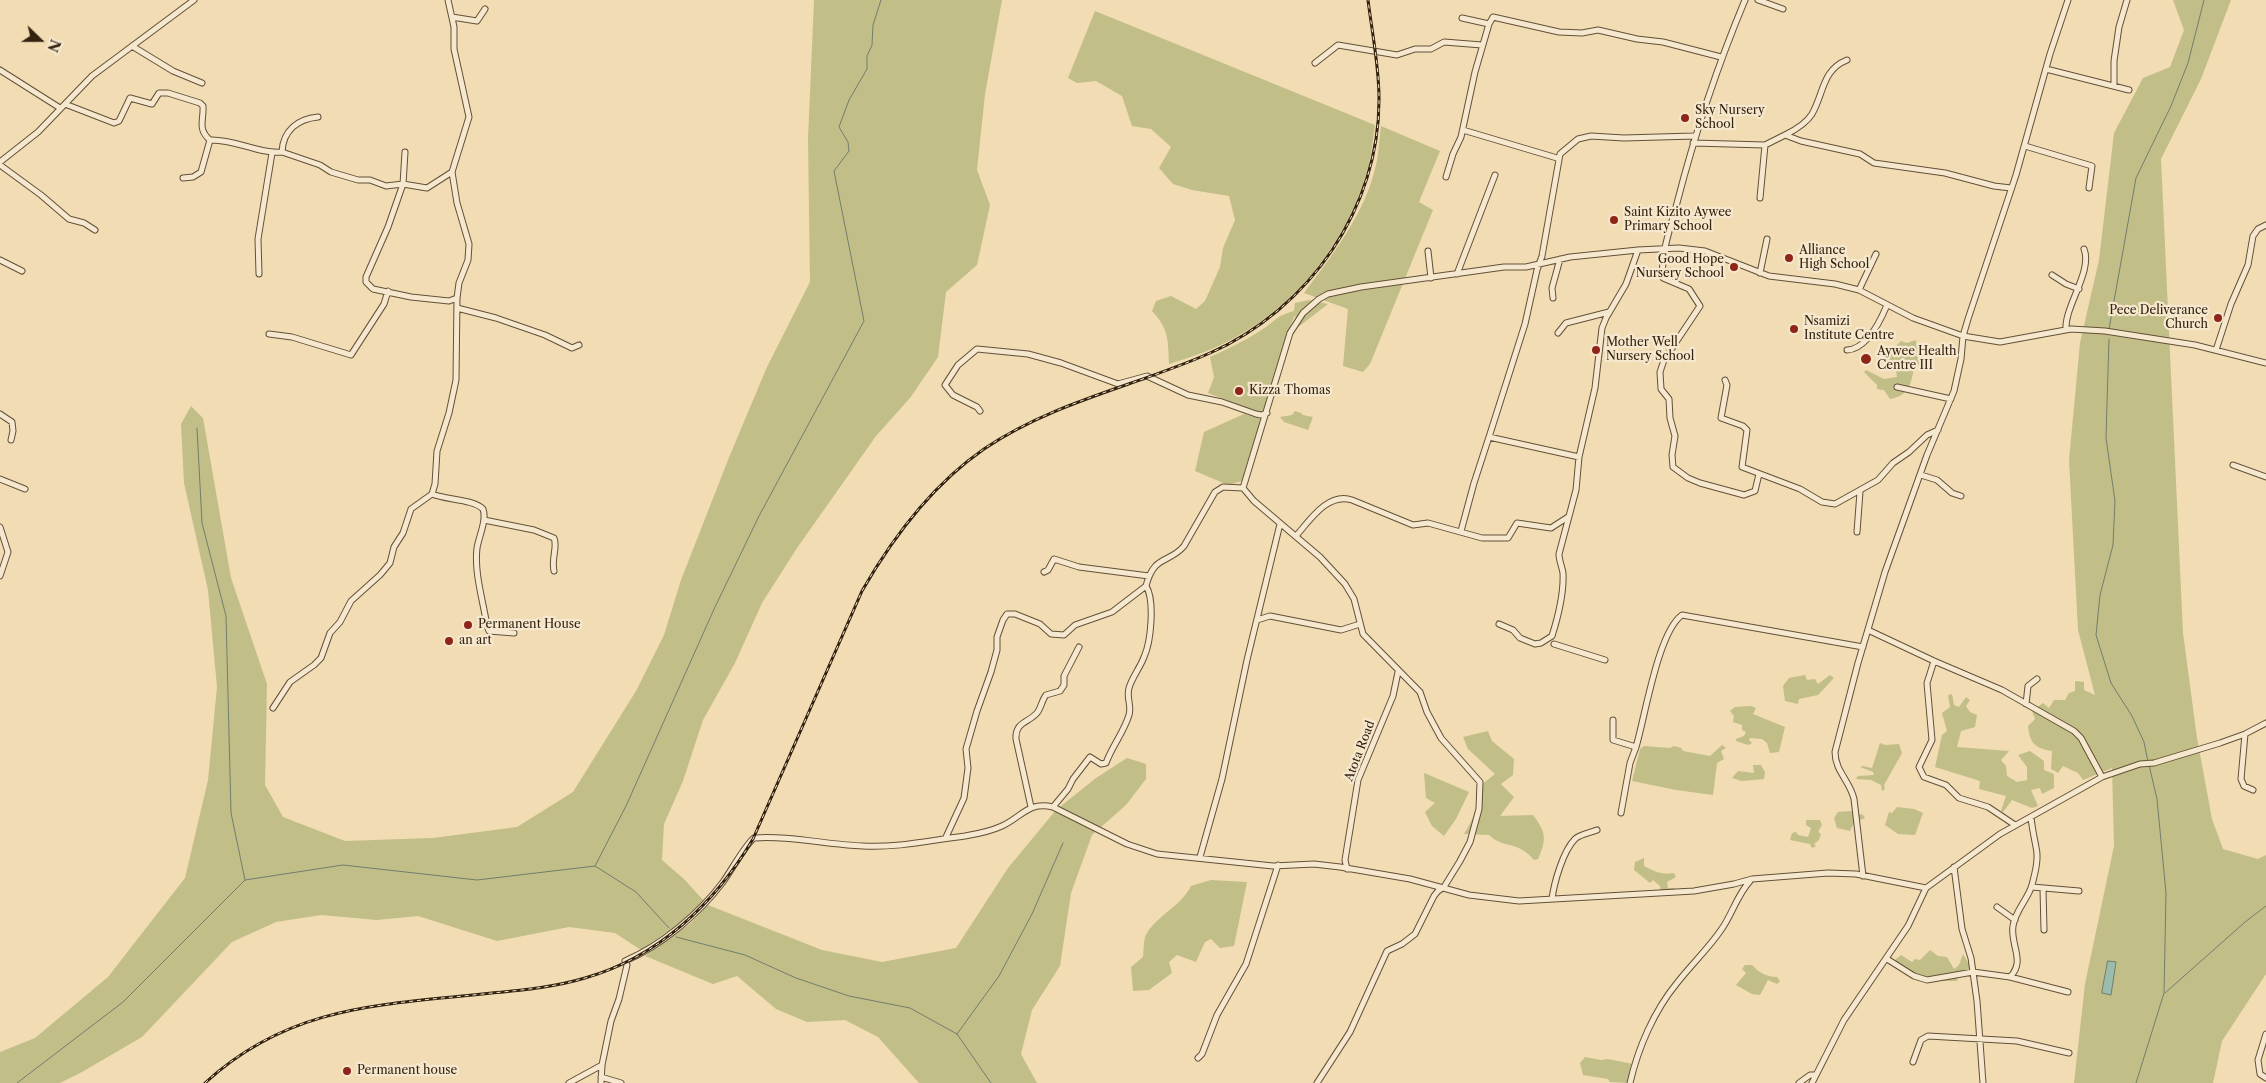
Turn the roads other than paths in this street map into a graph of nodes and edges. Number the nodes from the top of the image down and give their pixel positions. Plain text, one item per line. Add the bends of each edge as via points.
1 (194, 0) edge
2 (448, 0) edge
3 (1745, 0) edge
4 (1758, 0) edge
5 (2068, 0) edge
6 (2127, 0) edge
7 (1783, 8) dead end
8 (485, 9) dead end
9 (452, 17) junction
10 (1462, 18) dead end
11 (1489, 24) junction
12 (1482, 45) junction
13 (132, 46) junction
14 (1721, 58) junction
15 (1847, 60) dead end
16 (1315, 63) dead end
17 (2046, 68) junction
18 (0, 70) edge
19 (202, 83) dead end
20 (2114, 86) junction
21 (2129, 90) dead end
22 (63, 106) junction
23 (318, 117) dead end
24 (1463, 130) junction
25 (1785, 135) junction
26 (1694, 136) junction
27 (210, 140) junction
28 (1693, 144) junction
29 (1765, 145) junction
30 (2025, 146) junction
31 (272, 152) junction
32 (282, 152) junction
33 (405, 152) dead end
34 (1558, 158) junction
35 (0, 164) edge
36 (452, 172) junction
37 (1496, 175) dead end
38 (1446, 177) dead end
39 (183, 178) dead end
40 (403, 184) junction
41 (2011, 188) junction
42 (2090, 188) dead end
43 (1760, 198) dead end
44 (2266, 225) edge
45 (95, 230) dead end
46 (1767, 239) dead end
47 (1665, 249) junction
48 (2084, 249) dead end
49 (1638, 250) junction
50 (1428, 251) dead end
51 (1876, 254) dead end
52 (1560, 259) junction
53 (0, 260) edge
54 (1540, 263) junction
55 (22, 271) dead end
56 (1760, 273) junction
57 (259, 274) dead end
58 (1457, 274) junction
59 (2052, 275) dead end
60 (1430, 278) junction
61 (2079, 289) junction
62 (1859, 290) junction
63 (388, 291) junction
64 (457, 298) junction
65 (1553, 298) dead end
66 (1887, 306) junction
67 (457, 308) junction
68 (1609, 312) junction
69 (2066, 330) junction
70 (1558, 333) dead end
71 (269, 334) dead end
72 (1963, 336) junction
73 (579, 345) dead end
74 (1847, 350) dead end
75 (2216, 350) junction
76 (2266, 363) edge
77 (1725, 380) dead end
78 (1897, 388) dead end
79 (1951, 400) junction
80 (980, 412) dead end
81 (1267, 413) junction
82 (0, 414) edge
83 (1938, 430) junction
84 (1489, 437) junction
85 (11, 440) dead end
86 (1579, 457) junction
87 (2233, 465) dead end
88 (1759, 474) junction
89 (1920, 475) junction
90 (2266, 477) edge
91 (0, 479) edge
92 (1243, 488) junction
93 (25, 489) dead end
94 (1860, 492) junction
95 (432, 494) junction
96 (1961, 496) dead end
97 (1570, 515) junction
98 (484, 520) junction
99 (1280, 524) junction
100 (0, 527) edge
101 (1461, 531) junction
102 (1857, 532) dead end
103 (1296, 536) junction
104 (554, 571) dead end
105 (1044, 572) dead end
106 (0, 576) edge
107 (1149, 576) junction
108 (1146, 586) junction
109 (1256, 620) junction
110 (1360, 624) junction
111 (1499, 624) dead end
112 (1868, 630) junction
113 (514, 633) dead end
114 (1554, 644) dead end
115 (1079, 647) dead end
116 (1863, 647) junction
117 (1605, 660) dead end
118 (1934, 662) junction
119 (1398, 672) junction
120 (2037, 679) dead end
121 (2026, 704) junction
122 (274, 708) dead end
123 (1613, 720) dead end
124 (2266, 723) edge
125 (2245, 734) junction
126 (1636, 747) junction
127 (2102, 777) junction
128 (2252, 790) dead end
129 (1031, 808) junction
130 (1053, 808) junction
131 (1621, 812) dead end
132 (2031, 817) junction
133 (2015, 825) junction
134 (1597, 830) dead end
135 (946, 837) junction
136 (1200, 857) junction
137 (1278, 865) junction
138 (1954, 867) junction
139 (1347, 869) junction
140 (1863, 876) junction
141 (1752, 879) junction
142 (1444, 887) junction
143 (2032, 887) junction
144 (1926, 888) junction
145 (2042, 889) junction
146 (2079, 891) dead end
147 (1552, 899) junction
148 (1997, 907) dead end
149 (2015, 920) junction
150 (2044, 930) dead end
151 (1887, 959) junction
152 (1973, 972) junction
153 (2010, 977) junction
154 (2068, 992) dead end
155 (2266, 1034) edge
156 (1981, 1038) junction
157 (2069, 1053) dead end
158 (1198, 1058) dead end
159 (1913, 1062) dead end
160 (602, 1065) junction
161 (1815, 1075) junction
162 (601, 1080) edge
163 (2264, 1080) edge
164 (569, 1083) edge
165 (621, 1083) edge
166 (1317, 1083) edge
167 (1630, 1083) edge
168 (1799, 1083) edge
169 (1812, 1083) edge
170 (1982, 1083) edge

1 - 13 street
2 - 9 street
3 - 14 street
4 - 7 street
5 - 17 street
6 - 20 street via 2119,27
8 - 9 street via 478,21
9 - 36 street via 454,50 469,117
10 - 11 street
11 - 12 street
11 - 14 street via 1493,17 1497,17 1559,32 1598,30 1663,42
12 - 16 street via 1444,42 1431,49 1415,49 1397,55 1338,45
12 - 24 street
13 - 19 street via 173,72
13 - 22 street via 86,80
14 - 26 street
15 - 25 street via 1831,70 1809,118
17 - 20 street
17 - 30 street
18 - 22 street
20 - 21 street
22 - 27 street via 114,123 119,121 130,98 152,104 162,92 168,93 203,106 202,133
22 - 35 street via 32,138
23 - 32 street via 295,124 283,140
24 - 34 street
24 - 38 street
25 - 29 street
25 - 41 street via 1801,142 1860,154 1874,163 1945,173
26 - 28 street
26 - 34 street via 1583,137 1562,151
27 - 31 street via 224,139
27 - 39 street via 201,172
28 - 29 street
28 - 47 street
29 - 43 street
30 - 41 street
30 - 42 street via 2092,166
31 - 32 street
31 - 57 street via 258,239
32 - 40 street via 358,180 370,180 386,186
33 - 40 street
34 - 54 street
35 - 45 street via 69,219
36 - 40 street via 427,188
36 - 64 street via 469,244
37 - 58 street
40 - 63 street via 366,277 366,282 373,289
41 - 72 street
44 - 75 street via 2253,236 2248,265
46 - 56 street
47 - 49 street
47 - 56 street via 1705,251
47 - 88 street via 1663,279 1689,289 1700,304 1664,360 1660,372 1661,389 1670,399 1670,418 1675,436 1673,467 1695,481 1744,495 1755,491
48 - 61 street via 2086,256
49 - 52 street
49 - 68 street via 1626,284
50 - 60 street
51 - 62 street
52 - 54 street
52 - 65 street via 1552,288
53 - 55 street
54 - 58 street
54 - 84 street via 1525,324
56 - 62 street
58 - 60 street
59 - 61 street
60 - 81 street via 1342,291 1316,301 1290,332
61 - 69 street via 2066,321
62 - 66 street
63 - 64 street via 422,299 449,301
63 - 71 street via 384,304 351,355 292,337
64 - 67 street
66 - 72 street
66 - 74 street via 1861,347
67 - 73 street via 545,335 572,348
67 - 95 street via 456,380 437,451 437,473
68 - 70 street via 1566,323
68 - 86 street via 1602,328 1593,400
69 - 72 street via 2009,342
69 - 75 street via 2123,333
72 - 79 street
75 - 76 street
77 - 88 street via 1721,418 1746,428 1742,467
78 - 79 street
79 - 83 street
80 - 81 street via 977,407 949,392 945,385 958,365 977,349 1025,353 1118,384 1147,376 1188,395 1256,414
81 - 92 street
82 - 85 street via 12,422
83 - 89 street
83 - 94 street via 1929,433 1893,463 1881,478
84 - 86 street
84 - 101 street
86 - 97 street
87 - 90 street
88 - 94 street via 1800,488 1832,505
89 - 96 street via 1940,481 1952,493
89 - 112 street
91 - 93 street
92 - 99 street
92 - 107 street via 1228,487 1215,492 1184,546 1158,563
94 - 102 street
95 - 98 street via 476,504 483,509
95 - 122 street via 411,509 390,562 351,601 330,633 317,663 290,682
97 - 101 street via 1551,528 1517,523 1507,538 1482,538
97 - 111 street via 1559,554 1563,573 1559,612 1551,638 1535,644
98 - 104 street via 534,530 554,538
98 - 113 street via 476,570 487,626 493,632
99 - 103 street
99 - 109 street
100 - 106 street via 8,552
101 - 103 street via 1428,523 1413,525 1347,498 1325,505
103 - 110 street via 1349,590
105 - 107 street via 1055,559 1079,567
107 - 108 street
108 - 130 street via 1152,610 1146,651 1129,688 1130,710 1123,730 1106,763 1100,764 1090,757
108 - 135 street via 1112,612 1075,625 1064,634 1051,634 1040,624 1015,614 1005,617 966,749 968,768 964,798
109 - 110 street via 1270,616 1341,630
109 - 136 street via 1222,778
110 - 119 street via 1369,642
112 - 116 street
112 - 118 street
114 - 117 street
115 - 129 street via 1060,691 1046,695 1038,712 1016,731
116 - 126 street via 1682,614 1664,644
116 - 140 street via 1835,752 1836,766 1853,794
118 - 121 street via 1998,688
118 - 133 street via 1927,688 1932,740 1919,767 1922,774 1949,787 1959,798 1988,807
119 - 139 street, Atota Road via 1394,696 1358,780 1345,860
119 - 142 street via 1420,692 1441,738 1480,782 1479,809 1470,842
120 - 121 street via 2028,686
121 - 127 street via 2078,735
123 - 126 street via 1613,740
124 - 125 street
125 - 127 street
125 - 128 street via 2241,779 2245,788
126 - 131 street
127 - 132 street
129 - 130 street via 1043,805
129 - 135 street via 1001,826 971,835
130 - 136 street via 1135,848 1157,854
132 - 133 street
132 - 143 street via 2037,859
133 - 138 street
134 - 147 street via 1578,836 1572,843 1561,864
135 - 160 street via 864,846 752,838 722,884 694,914 655,944 625,961 627,965 610,1021
136 - 137 street
137 - 139 street via 1314,864
137 - 158 street via 1242,973 1217,1015
138 - 144 street
138 - 152 street via 1961,924
139 - 142 street via 1377,872
140 - 141 street via 1837,873
140 - 144 street
141 - 147 street via 1694,891
141 - 167 street via 1743,888 1724,926 1664,1002 1642,1046
142 - 147 street via 1476,896 1519,901
142 - 166 street via 1436,893 1415,934 1387,951 1350,1032
143 - 145 street
143 - 149 street
144 - 151 street via 1908,926
145 - 146 street
145 - 150 street
148 - 149 street
149 - 153 street via 2018,959
151 - 152 street via 1914,976 1927,980
151 - 161 street via 1844,1020
152 - 153 street
152 - 156 street
153 - 154 street
155 - 163 street via 2257,1064
156 - 157 street via 2017,1041
156 - 159 street via 1925,1037 1918,1045
156 - 170 street
160 - 162 street
160 - 164 street
161 - 168 street
161 - 169 street
162 - 165 street

